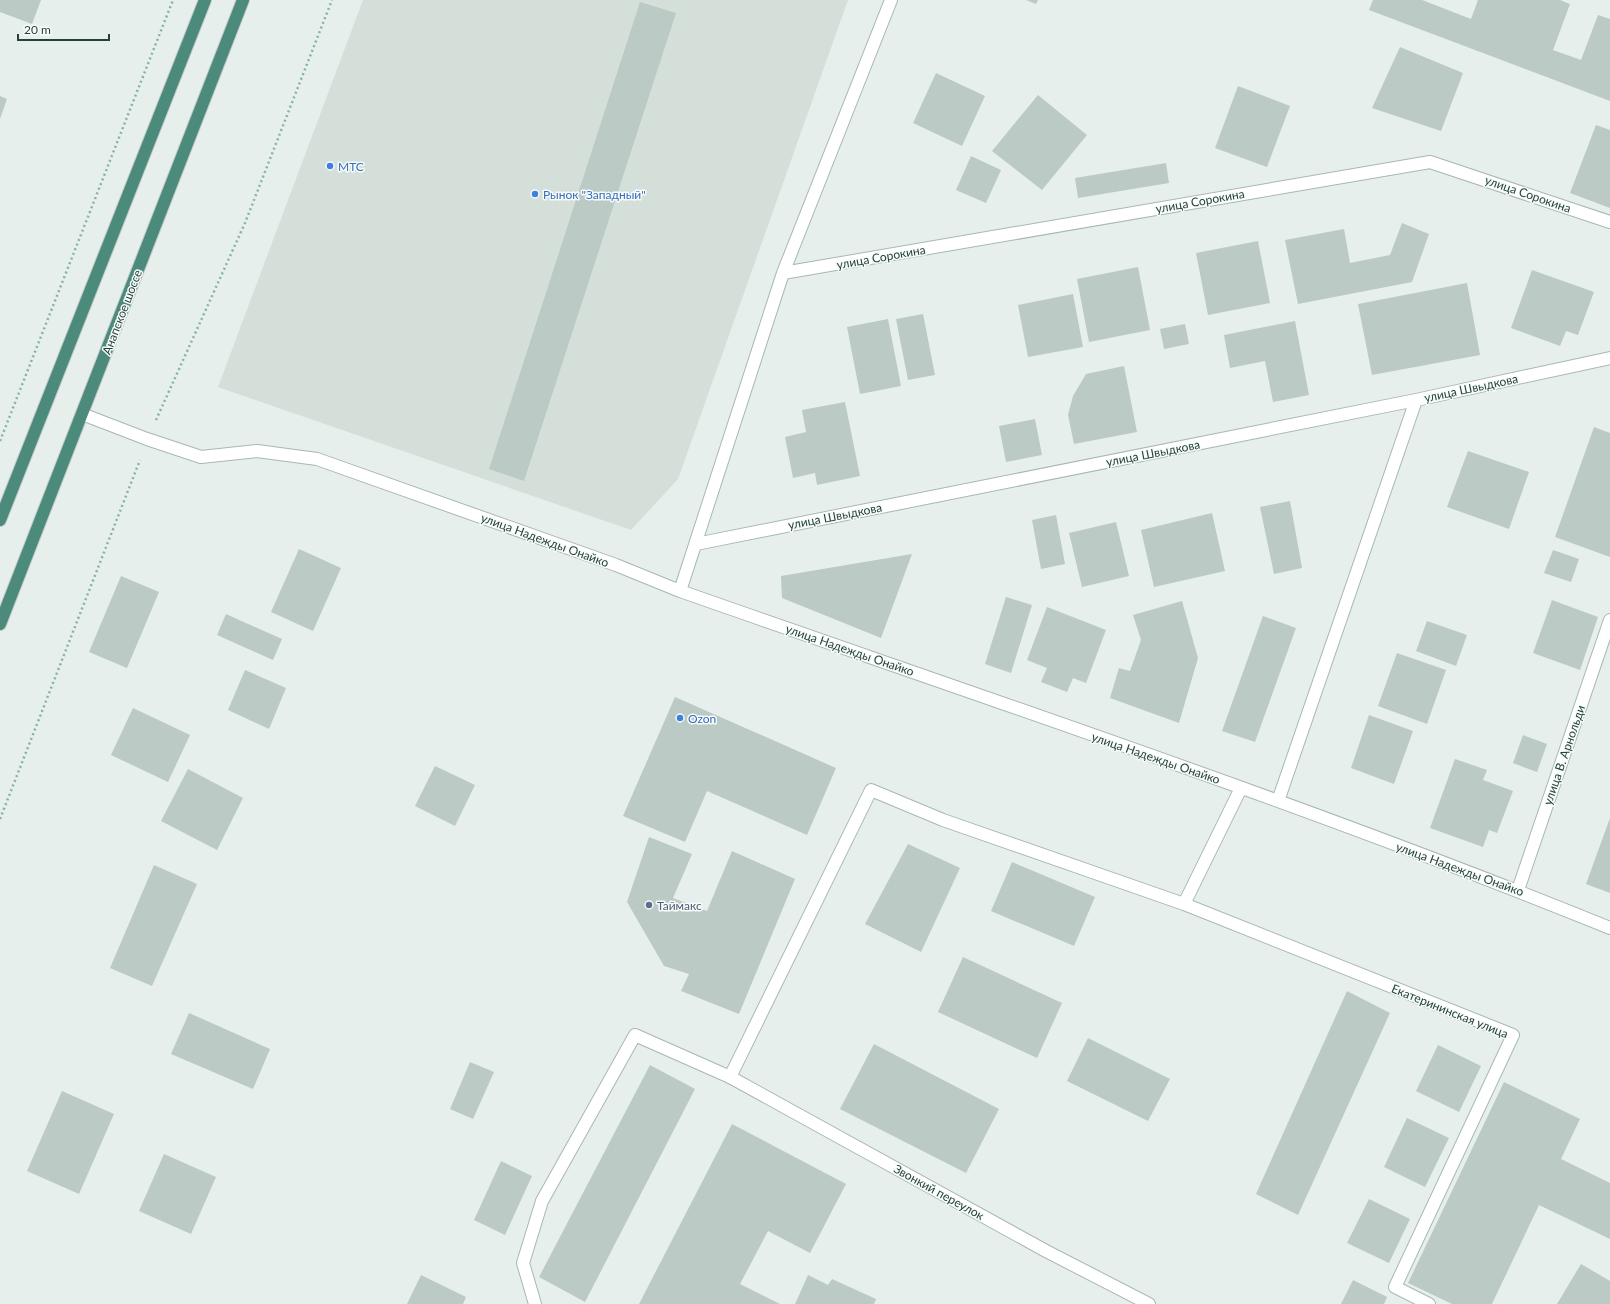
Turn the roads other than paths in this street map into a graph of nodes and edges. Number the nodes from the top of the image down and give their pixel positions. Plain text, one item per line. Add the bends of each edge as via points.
1 (205, 0) edge
2 (244, 0) edge
3 (891, 0) edge
4 (1610, 222) edge
5 (784, 273) junction
6 (1610, 358) edge
7 (1416, 400) junction
8 (82, 414) junction
9 (0, 520) edge
10 (696, 544) junction
11 (680, 590) junction
12 (1610, 620) edge
13 (0, 624) edge
14 (1241, 788) junction
15 (1278, 802) junction
16 (1518, 890) junction
17 (1184, 904) junction
18 (1610, 928) edge
19 (730, 1077) junction
20 (534, 1304) edge
21 (1149, 1304) edge
22 (1429, 1304) edge

1 - 9 highway
2 - 8 highway, Анапское шоссе
3 - 5 street
4 - 5 street, улица Сорокина via 1430,162
5 - 10 street
6 - 7 street, улица Швыдкова
7 - 10 street, улица Швыдкова
7 - 15 street
8 - 11 street, улица Надежды Онайко via 201,457 257,451 317,459
8 - 13 highway, Анапское шоссе
10 - 11 street
11 - 14 street, улица Надежды Онайко
12 - 16 street, улица В. Арнольди
14 - 15 street, улица Надежды Онайко
14 - 17 street
15 - 16 street, улица Надежды Онайко
16 - 18 street, улица Надежды Онайко
17 - 19 street via 943,820 871,790
17 - 22 street, Екатерининская улица via 1513,1035 1395,1287
19 - 20 street, Звонкий переулок via 635,1035 542,1201 523,1263
19 - 21 street, Звонкий переулок via 1046,1251

